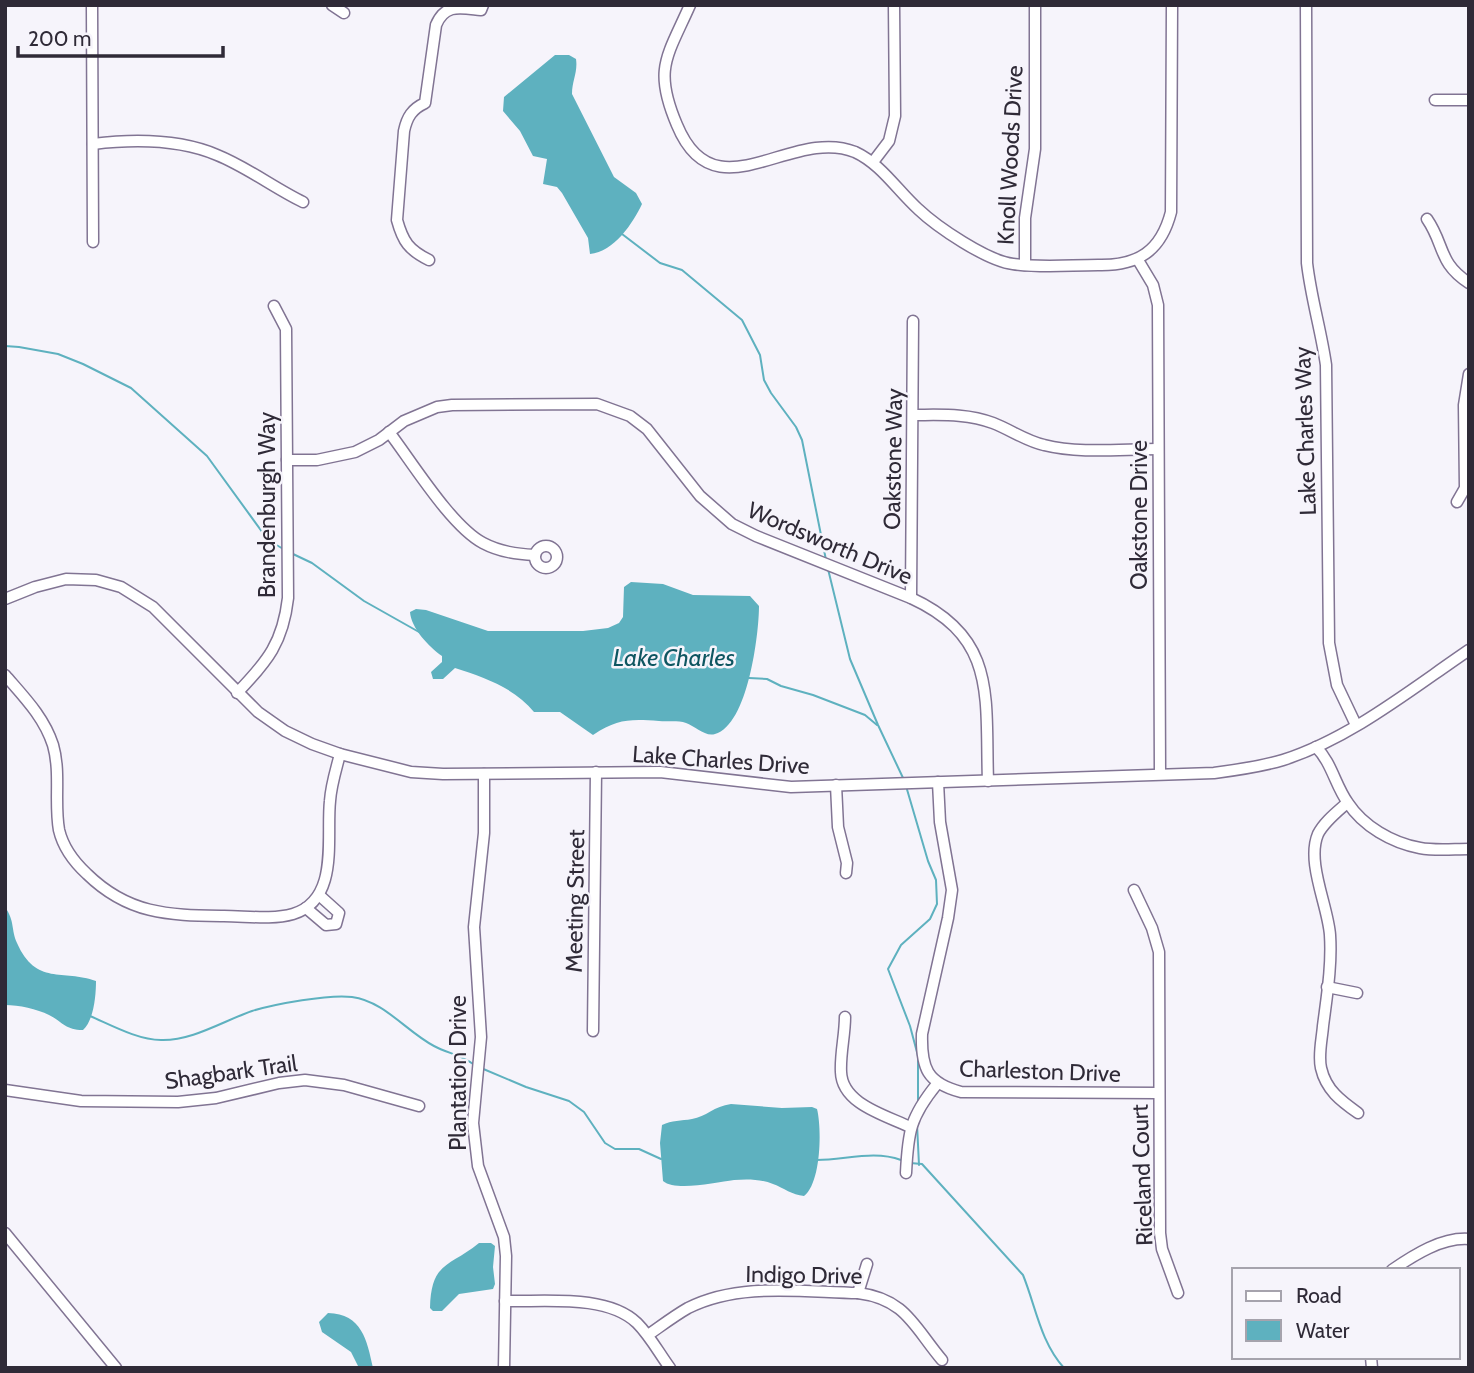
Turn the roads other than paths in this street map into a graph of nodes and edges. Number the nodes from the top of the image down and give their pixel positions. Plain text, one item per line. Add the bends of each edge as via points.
1 (92, 5) edge
2 (332, 5) edge
3 (690, 5) edge
4 (894, 5) edge
5 (1035, 5) edge
6 (1172, 5) edge
7 (1306, 5) edge
8 (482, 7) edge
9 (344, 13) dead end
10 (1435, 100) dead end
11 (1469, 100) edge
12 (93, 144) junction
13 (873, 162) junction
14 (303, 202) dead end
15 (1427, 219) dead end
16 (93, 242) dead end
17 (429, 260) dead end
18 (1138, 260) junction
19 (1025, 265) junction
20 (1469, 283) edge
21 (274, 306) dead end
22 (913, 321) dead end
23 (1469, 374) edge
24 (912, 415) junction
25 (389, 432) junction
26 (1158, 449) junction
27 (287, 460) junction
28 (1457, 502) dead end
29 (536, 555) dead end
30 (911, 598) junction
31 (5, 599) edge
32 (1469, 650) edge
33 (5, 676) edge
34 (237, 692) junction
35 (1356, 725) junction
36 (1315, 747) junction
37 (340, 754) junction
38 (596, 772) junction
39 (484, 774) junction
40 (1160, 774) junction
41 (988, 780) junction
42 (938, 782) junction
43 (836, 785) junction
44 (1347, 803) junction
45 (1469, 849) edge
46 (846, 873) dead end
47 (1134, 890) dead end
48 (319, 895) junction
49 (306, 908) junction
50 (1328, 987) junction
51 (1357, 993) dead end
52 (845, 1017) dead end
53 (593, 1031) dead end
54 (937, 1084) junction
55 (5, 1090) edge
56 (1158, 1093) junction
57 (419, 1106) dead end
58 (1357, 1113) dead end
59 (910, 1127) junction
60 (906, 1173) dead end
61 (5, 1233) edge
62 (1469, 1239) edge
63 (867, 1264) dead end
64 (1396, 1268) edge
65 (858, 1293) junction
66 (1178, 1293) dead end
67 (505, 1301) junction
68 (648, 1335) junction
69 (942, 1360) dead end
70 (116, 1368) edge
71 (504, 1368) edge
72 (670, 1368) edge

1 - 12 street
2 - 9 street
3 - 13 street via 668,53 663,77 668,104 692,153 726,168 830,148 852,151
4 - 13 street via 895,116 889,141
5 - 19 street, Knoll Woods Drive via 1035,149 1025,218
6 - 18 street via 1171,212 1160,239
7 - 35 street, Lake Charles Way via 1307,263 1326,365 1329,643 1337,685
8 - 17 street via 449,9 440,15 425,103 413,110 404,131 397,220 411,251
10 - 11 street
12 - 14 street via 186,144 218,155
12 - 16 street
13 - 19 street via 940,226 983,254
15 - 20 street via 1446,262
18 - 19 street via 1114,265
18 - 26 street, Oakstone Drive via 1153,285 1158,305
21 - 27 street, Brandenburgh Way via 286,329
22 - 24 street, Oakstone Way
23 - 28 street via 1464,404 1465,488
24 - 26 street via 975,417 1056,448
24 - 30 street, Oakstone Way
25 - 27 street, Wordsworth Drive via 343,456
25 - 29 street via 467,532 499,550
25 - 30 street, Wordsworth Drive via 420,413 452,404 584,403 611,408 647,429 700,496 732,524
26 - 40 street, Oakstone Drive
27 - 34 street, Brandenburgh Way via 285,620 270,657
30 - 41 street, Wordsworth Drive via 951,621 977,659 985,691
31 - 34 street, Lake Charles Drive via 66,579 121,587 153,607
32 - 35 street, Lake Charles Drive
33 - 49 street via 40,717 52,745 64,844 79,866 108,892 136,907 172,915 282,916
34 - 37 street, Lake Charles Drive via 285,731
35 - 36 street, Lake Charles Drive
36 - 40 street, Lake Charles Drive via 1245,769
36 - 44 street via 1326,757
37 - 39 street, Lake Charles Drive via 411,772
37 - 48 street via 329,802 326,875
38 - 39 street, Lake Charles Drive
38 - 43 street, Lake Charles Drive via 660,772 791,787
38 - 53 street, Meeting Street
39 - 67 street, Plantation Drive via 484,832 474,928 481,1037 473,1124 478,1166 504,1237
40 - 41 street, Lake Charles Drive
41 - 42 street, Lake Charles Drive
42 - 43 street, Lake Charles Drive
42 - 54 street, Charleston Drive via 952,890 922,1050
43 - 46 street
44 - 45 street via 1363,821 1393,840 1421,848
44 - 50 street via 1330,818 1315,848 1330,931
47 - 56 street, Riceland Court via 1158,952
48 - 49 street
48 - 49 street via 339,913 336,924 326,925
50 - 51 street
50 - 58 street via 1322,1072 1333,1093
52 - 59 street via 844,1088 859,1102
54 - 56 street, Charleston Drive via 961,1092 992,1094
54 - 59 street
55 - 57 street, Shagbark Trail via 81,1101 178,1102 305,1080 344,1084
56 - 66 street, Riceland Court via 1160,1233
59 - 60 street
61 - 70 street
62 - 64 street via 1441,1243
63 - 65 street
65 - 68 street, Indigo Drive via 725,1295 687,1309
65 - 69 street, Indigo Drive via 894,1303
67 - 68 street via 606,1305 630,1317
67 - 71 street, Plantation Drive
68 - 72 street

